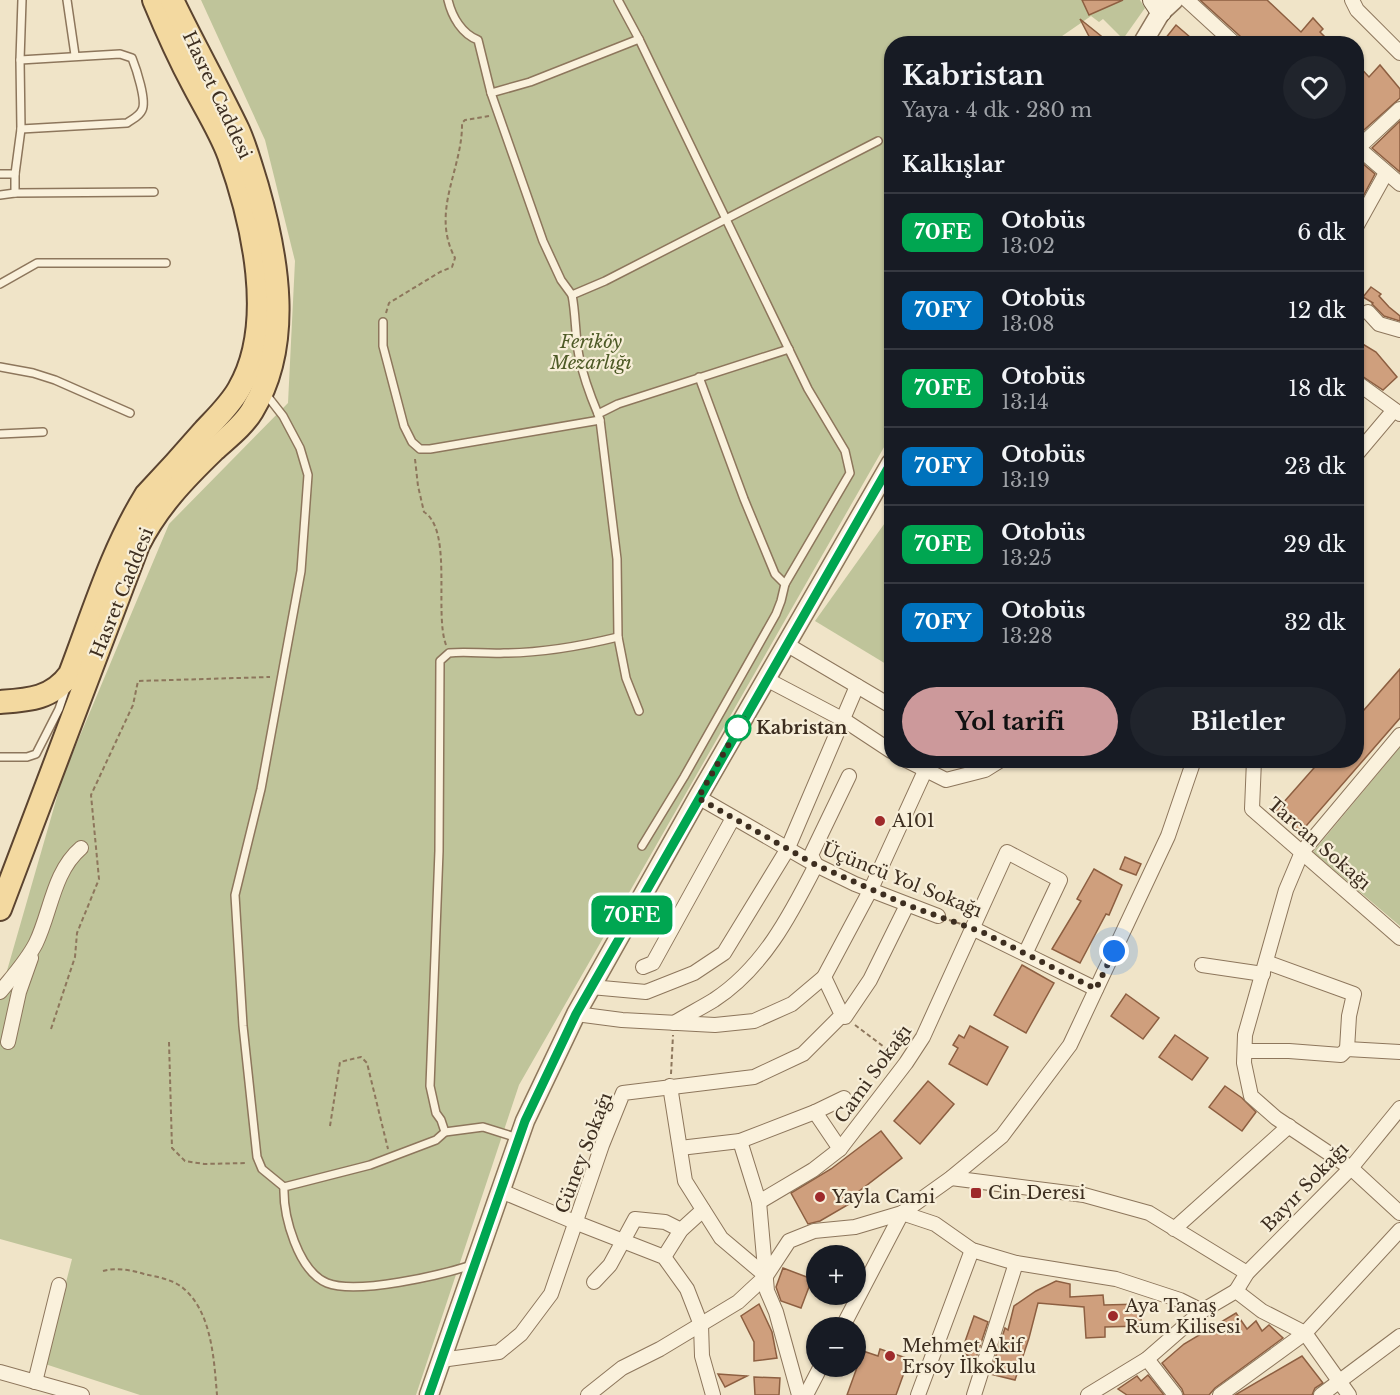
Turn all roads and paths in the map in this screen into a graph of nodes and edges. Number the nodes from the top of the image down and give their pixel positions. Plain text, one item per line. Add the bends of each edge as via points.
1 (22, 0) edge
2 (67, 0) edge
3 (154, 0) edge
4 (172, 0) edge
5 (448, 0) edge
6 (618, 0) edge
7 (1187, 0) edge
8 (1352, 0) edge
9 (1163, 4) edge
10 (1146, 36) edge
11 (1226, 36) edge
12 (639, 39) junction
13 (1400, 53) edge
14 (75, 55) junction
15 (20, 60) junction
16 (491, 93) junction
17 (1400, 109) edge
18 (498, 114) junction
19 (21, 129) junction
20 (878, 141) dead end
21 (1364, 141) edge
22 (1364, 153) edge
23 (1386, 173) junction
24 (0, 174) edge
25 (15, 174) junction
26 (1400, 184) edge
27 (154, 192) dead end
28 (15, 193) junction
29 (0, 195) edge
30 (1364, 213) edge
31 (726, 219) junction
32 (166, 263) dead end
33 (0, 284) edge
34 (572, 295) junction
35 (1368, 312) dead end
36 (382, 322) joint
37 (1400, 330) edge
38 (789, 349) junction
39 (0, 367) edge
40 (699, 377) junction
41 (253, 385) junction
42 (1364, 388) edge
43 (1397, 412) edge
44 (130, 413) dead end
45 (599, 417) junction
46 (44, 432) dead end
47 (0, 434) edge
48 (415, 445) junction
49 (1364, 447) edge
50 (884, 475) edge
51 (785, 584) junction
52 (618, 638) junction
53 (786, 644) junction
54 (449, 653) junction
55 (70, 675) junction
56 (281, 676) junction
57 (766, 679) junction
58 (138, 681) dead end
59 (857, 686) junction
60 (0, 702) edge
61 (884, 702) edge
62 (639, 711) dead end
63 (844, 720) junction
64 (1400, 735) edge
65 (884, 746) edge
66 (0, 757) edge
67 (926, 768) edge
68 (931, 768) edge
69 (989, 768) edge
70 (1191, 768) edge
71 (1254, 768) edge
72 (849, 776) dead end
73 (698, 798) junction
74 (733, 818) junction
75 (642, 846) dead end
76 (81, 848) dead end
77 (787, 850) junction
78 (1302, 852) junction
79 (816, 865) junction
80 (871, 890) junction
81 (907, 905) junction
82 (0, 909) edge
83 (938, 916) joint
84 (972, 928) junction
85 (1400, 938) edge
86 (35, 945) junction
87 (1025, 954) junction
88 (1202, 965) dead end
89 (643, 967) dead end
90 (1264, 968) junction
91 (824, 977) junction
92 (591, 987) junction
93 (1096, 989) junction
94 (0, 992) edge
95 (576, 1014) junction
96 (845, 1017) joint
97 (673, 1023) junction
98 (8, 1042) dead end
99 (169, 1042) dead end
100 (1347, 1049) junction
101 (1245, 1051) junction
102 (1400, 1053) edge
103 (906, 1063) junction
104 (670, 1086) junction
105 (844, 1098) dead end
106 (1400, 1108) edge
107 (814, 1112) junction
108 (330, 1126) dead end
109 (1289, 1126) junction
110 (445, 1132) junction
111 (519, 1139) junction
112 (740, 1141) junction
113 (680, 1148) junction
114 (840, 1149) junction
115 (390, 1157) junction
116 (259, 1162) junction
117 (1351, 1168) junction
118 (951, 1179) junction
119 (284, 1187) junction
120 (501, 1191) junction
121 (759, 1202) junction
122 (704, 1210) junction
123 (902, 1213) junction
124 (1400, 1213) edge
125 (577, 1223) junction
126 (1174, 1229) junction
127 (681, 1230) junction
128 (1400, 1230) edge
129 (624, 1241) junction
130 (972, 1250) junction
131 (664, 1257) junction
132 (1016, 1263) junction
133 (475, 1264) junction
134 (103, 1271) dead end
135 (1247, 1272) junction
136 (766, 1276) junction
137 (594, 1282) dead end
138 (59, 1285) dead end
139 (1236, 1291) junction
140 (1202, 1311) junction
141 (848, 1317) edge
142 (701, 1325) junction
143 (1305, 1333) junction
144 (1400, 1336) edge
145 (1147, 1359) junction
146 (441, 1360) junction
147 (0, 1372) edge
148 (815, 1377) edge
149 (35, 1382) junction
150 (1339, 1382) junction
151 (82, 1395) edge
152 (217, 1395) edge
153 (429, 1395) edge
154 (588, 1395) edge
155 (713, 1395) edge
156 (799, 1395) edge
157 (806, 1395) edge
158 (918, 1395) edge
159 (974, 1395) edge
160 (1088, 1395) edge
161 (1174, 1395) edge
162 (1220, 1395) edge
163 (1321, 1395) edge
164 (1349, 1395) edge

1 - 15 lane
2 - 14 lane
3 - 41 main road, Hasret Caddesi via 229,156 248,221 255,253 258,302 250,364
4 - 41 main road, Hasret Caddesi via 238,130 271,240 276,323 273,355 270,371
5 - 16 lane via 466,36 478,40
6 - 12 lane
7 - 11 street
8 - 13 street via 1357,10
9 - 10 street
12 - 16 lane
12 - 31 lane
14 - 15 lane
14 - 19 lane via 120,54 132,58 144,108 140,114 127,123
15 - 19 lane
16 - 18 lane
17 - 21 street
18 - 34 lane via 543,241
18 - 36 path via 462,123 445,212 455,258 453,267 389,303
19 - 25 lane
20 - 31 lane
22 - 23 street
23 - 26 street
23 - 30 street
24 - 25 lane
25 - 28 lane
27 - 28 lane
28 - 29 lane
31 - 34 lane
31 - 38 lane
32 - 33 lane via 37,263
34 - 45 lane via 579,354
35 - 37 street via 1379,324
36 - 48 lane via 392,383 404,426
38 - 40 lane
38 - 51 lane via 845,452 849,473
39 - 44 lane via 55,380
40 - 45 lane via 618,404
40 - 51 lane via 752,520 775,574
41 - 55 main road, Hasret Caddesi via 231,401 146,495 116,554
41 - 56 lane via 284,416 308,475 300,572
41 - 82 main road, Hasret Caddesi via 246,418 181,482 149,524 134,555
42 - 43 street
43 - 49 street
45 - 48 lane via 430,449
45 - 52 lane via 617,559
46 - 47 lane
48 - 54 path via 424,512 431,516 440,542 442,626
50 - 53 street
51 - 75 lane via 776,614
52 - 54 lane via 544,651
52 - 62 lane via 626,678
53 - 57 street
53 - 59 street
54 - 110 lane via 440,661 439,668 439,851 430,1086
55 - 60 main road, Hasret Caddesi via 48,694 31,700
55 - 66 lane via 59,709 36,754
56 - 58 path
56 - 116 lane via 261,789 235,895 243,1026
57 - 63 street
57 - 73 street
59 - 61 street
59 - 63 street
63 - 65 street
63 - 77 street
64 - 78 street
67 - 80 street
68 - 69 street via 946,780
70 - 93 street via 1168,836
71 - 78 street, Tarcan Sokağı via 1252,809
72 - 79 street via 811,855
73 - 74 street, Üçüncü Yol Sokağı
73 - 92 street
74 - 77 street, Üçüncü Yol Sokağı
74 - 89 street via 653,963
76 - 86 street via 60,877
77 - 79 street, Üçüncü Yol Sokağı
77 - 92 street via 724,953 694,973 645,992
78 - 85 street, Tarcan Sokağı
78 - 90 street via 1286,890
79 - 80 street, Üçüncü Yol Sokağı
79 - 97 street via 794,909 752,968 715,999
80 - 81 street, Üçüncü Yol Sokağı
80 - 91 street
81 - 83 street, Üçüncü Yol Sokağı
81 - 96 street via 870,980
83 - 84 path, Üçüncü Yol Sokağı
84 - 87 street, Üçüncü Yol Sokağı
84 - 87 street, Cami Sokağı via 1007,852 1060,880
84 - 103 street, Cami Sokağı via 923,1037
86 - 94 street
86 - 98 street
87 - 93 street, Üçüncü Yol Sokağı
88 - 90 street
90 - 100 street via 1354,994
90 - 101 street via 1245,1035
91 - 97 street via 792,1004 754,1021 715,1025
91 - 104 street, Güney Sokağı via 842,1015 802,1054 754,1077
92 - 95 street
93 - 118 street via 1070,1045 1002,1136
95 - 97 street
95 - 111 street
96 - 103 path
97 - 104 path
99 - 116 path via 172,1148 185,1161
100 - 101 street via 1341,1055
100 - 102 street
101 - 109 street via 1251,1096
103 - 114 street, Cami Sokağı
104 - 113 street
104 - 125 street, Güney Sokağı via 622,1093
105 - 107 street
106 - 117 street, Bayır Sokağı
107 - 112 street
107 - 114 street, Cami Sokağı
108 - 115 path via 340,1062 361,1057 367,1063
109 - 117 street
109 - 126 street
110 - 111 lane via 483,1127
110 - 115 lane via 436,1140
111 - 120 street
112 - 113 street
112 - 121 street
113 - 122 street via 685,1181
114 - 121 street, Cami Sokağı
115 - 119 lane
116 - 119 lane
117 - 124 street
117 - 135 street, Bayır Sokağı
118 - 123 street
118 - 126 street via 1084,1195 1149,1213
119 - 133 lane via 294,1241 309,1269 325,1282 352,1287 396,1283
120 - 125 street
120 - 133 street
121 - 136 street
122 - 127 street
122 - 136 street via 721,1239
123 - 130 street via 936,1224
123 - 136 street via 855,1227 814,1231 789,1241
123 - 141 street
125 - 129 street
125 - 146 street, Güney Sokağı via 551,1294 521,1334 499,1352
126 - 135 street
127 - 129 street via 665,1222 635,1219
127 - 131 street
128 - 143 street
129 - 131 street
129 - 137 street
130 - 132 street
130 - 158 street
131 - 142 street via 687,1289
132 - 140 street via 1116,1279
132 - 159 street
133 - 146 street
134 - 152 path via 133,1271 168,1279 183,1288 197,1305 207,1329
135 - 139 street, Bayır Sokağı
136 - 142 street via 738,1302
136 - 156 street via 767,1291
138 - 149 street
139 - 140 street
139 - 143 street via 1262,1311
140 - 145 street
142 - 154 street via 622,1368
142 - 155 street via 702,1356
143 - 150 street
143 - 162 street
144 - 150 street
145 - 160 street
145 - 161 street
146 - 153 street
147 - 149 street
148 - 157 street
149 - 151 street
150 - 163 street
150 - 164 street

